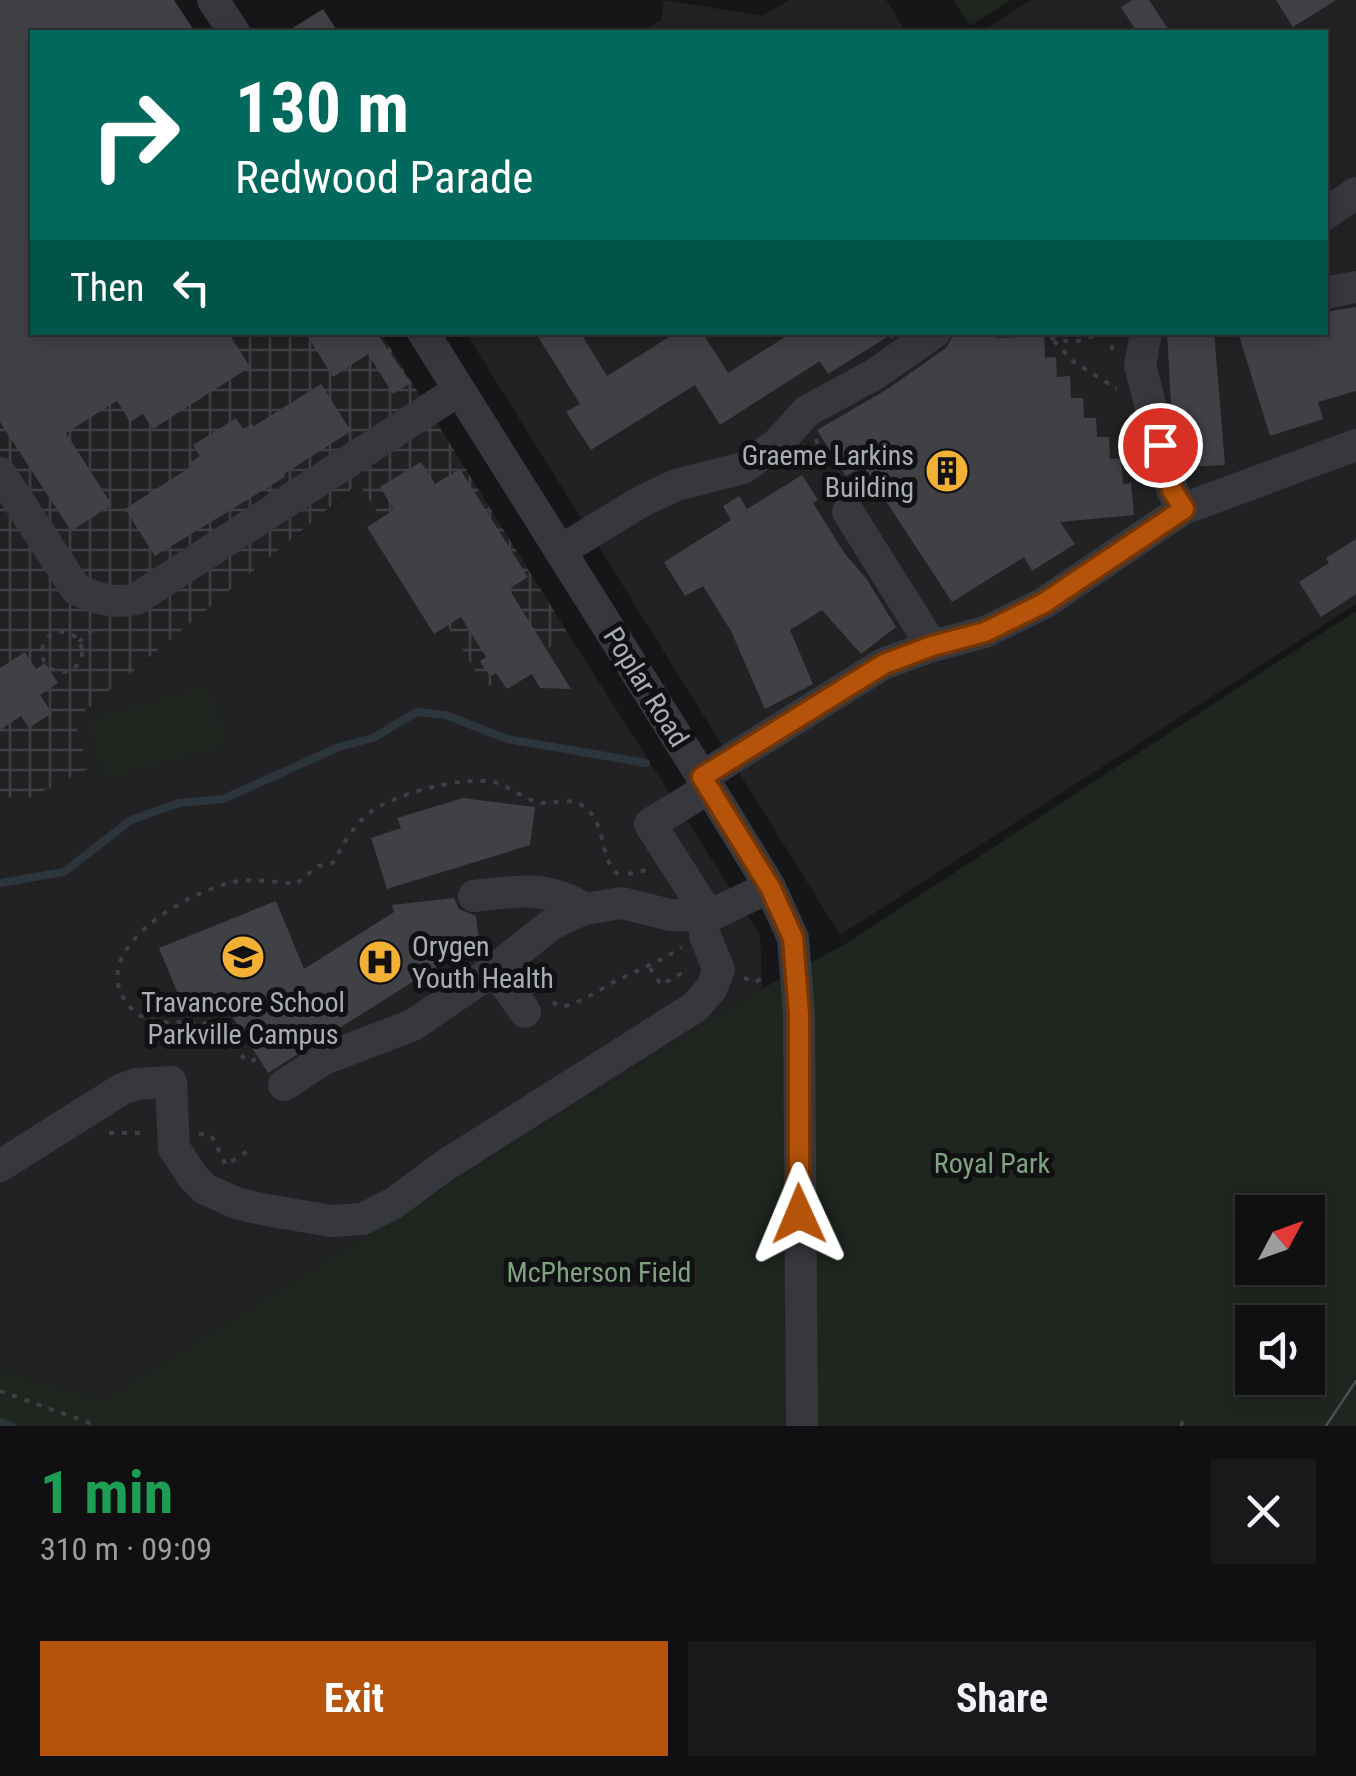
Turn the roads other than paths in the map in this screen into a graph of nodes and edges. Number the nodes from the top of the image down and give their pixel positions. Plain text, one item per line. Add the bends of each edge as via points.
1 (213, 0) edge
2 (233, 30) edge
3 (1356, 194) edge
4 (1328, 212) edge
5 (1356, 287) edge
6 (1328, 292) edge
7 (425, 335) edge
8 (931, 335) edge
9 (1145, 335) edge
10 (459, 390) junction
11 (1356, 445) edge
12 (0, 473) edge
13 (840, 500) road end
14 (1184, 509) junction
15 (560, 551) junction
16 (932, 646) junction
17 (706, 782) junction
18 (770, 887) junction
19 (474, 896) dead end
20 (584, 909) junction
21 (707, 926) junction
22 (495, 969) junction
23 (525, 1012) dead end
24 (284, 1085) dead end
25 (0, 1166) edge
26 (802, 1426) edge

1 - 2 street
3 - 4 street
5 - 6 street
7 - 10 street, Poplar Road
8 - 15 street via 807,411 743,468 642,501
9 - 14 street via 1140,365 1172,490
10 - 12 street via 136,599 120,602 76,588
10 - 15 street, Poplar Road
11 - 14 street
13 - 16 street
14 - 16 street via 1044,603 985,632
15 - 17 street, Poplar Road
16 - 17 street via 884,664
17 - 18 street, Poplar Road
17 - 21 street via 650,824
18 - 21 street
18 - 26 street, Poplar Road via 793,938 799,1014
19 - 20 street via 544,892
20 - 21 street via 622,903
20 - 22 street via 552,924
21 - 25 street via 719,970 696,1008 372,1216 331,1221 261,1210 205,1189 174,1148 171,1082 122,1089
22 - 23 street
22 - 24 street via 412,1025 324,1059

